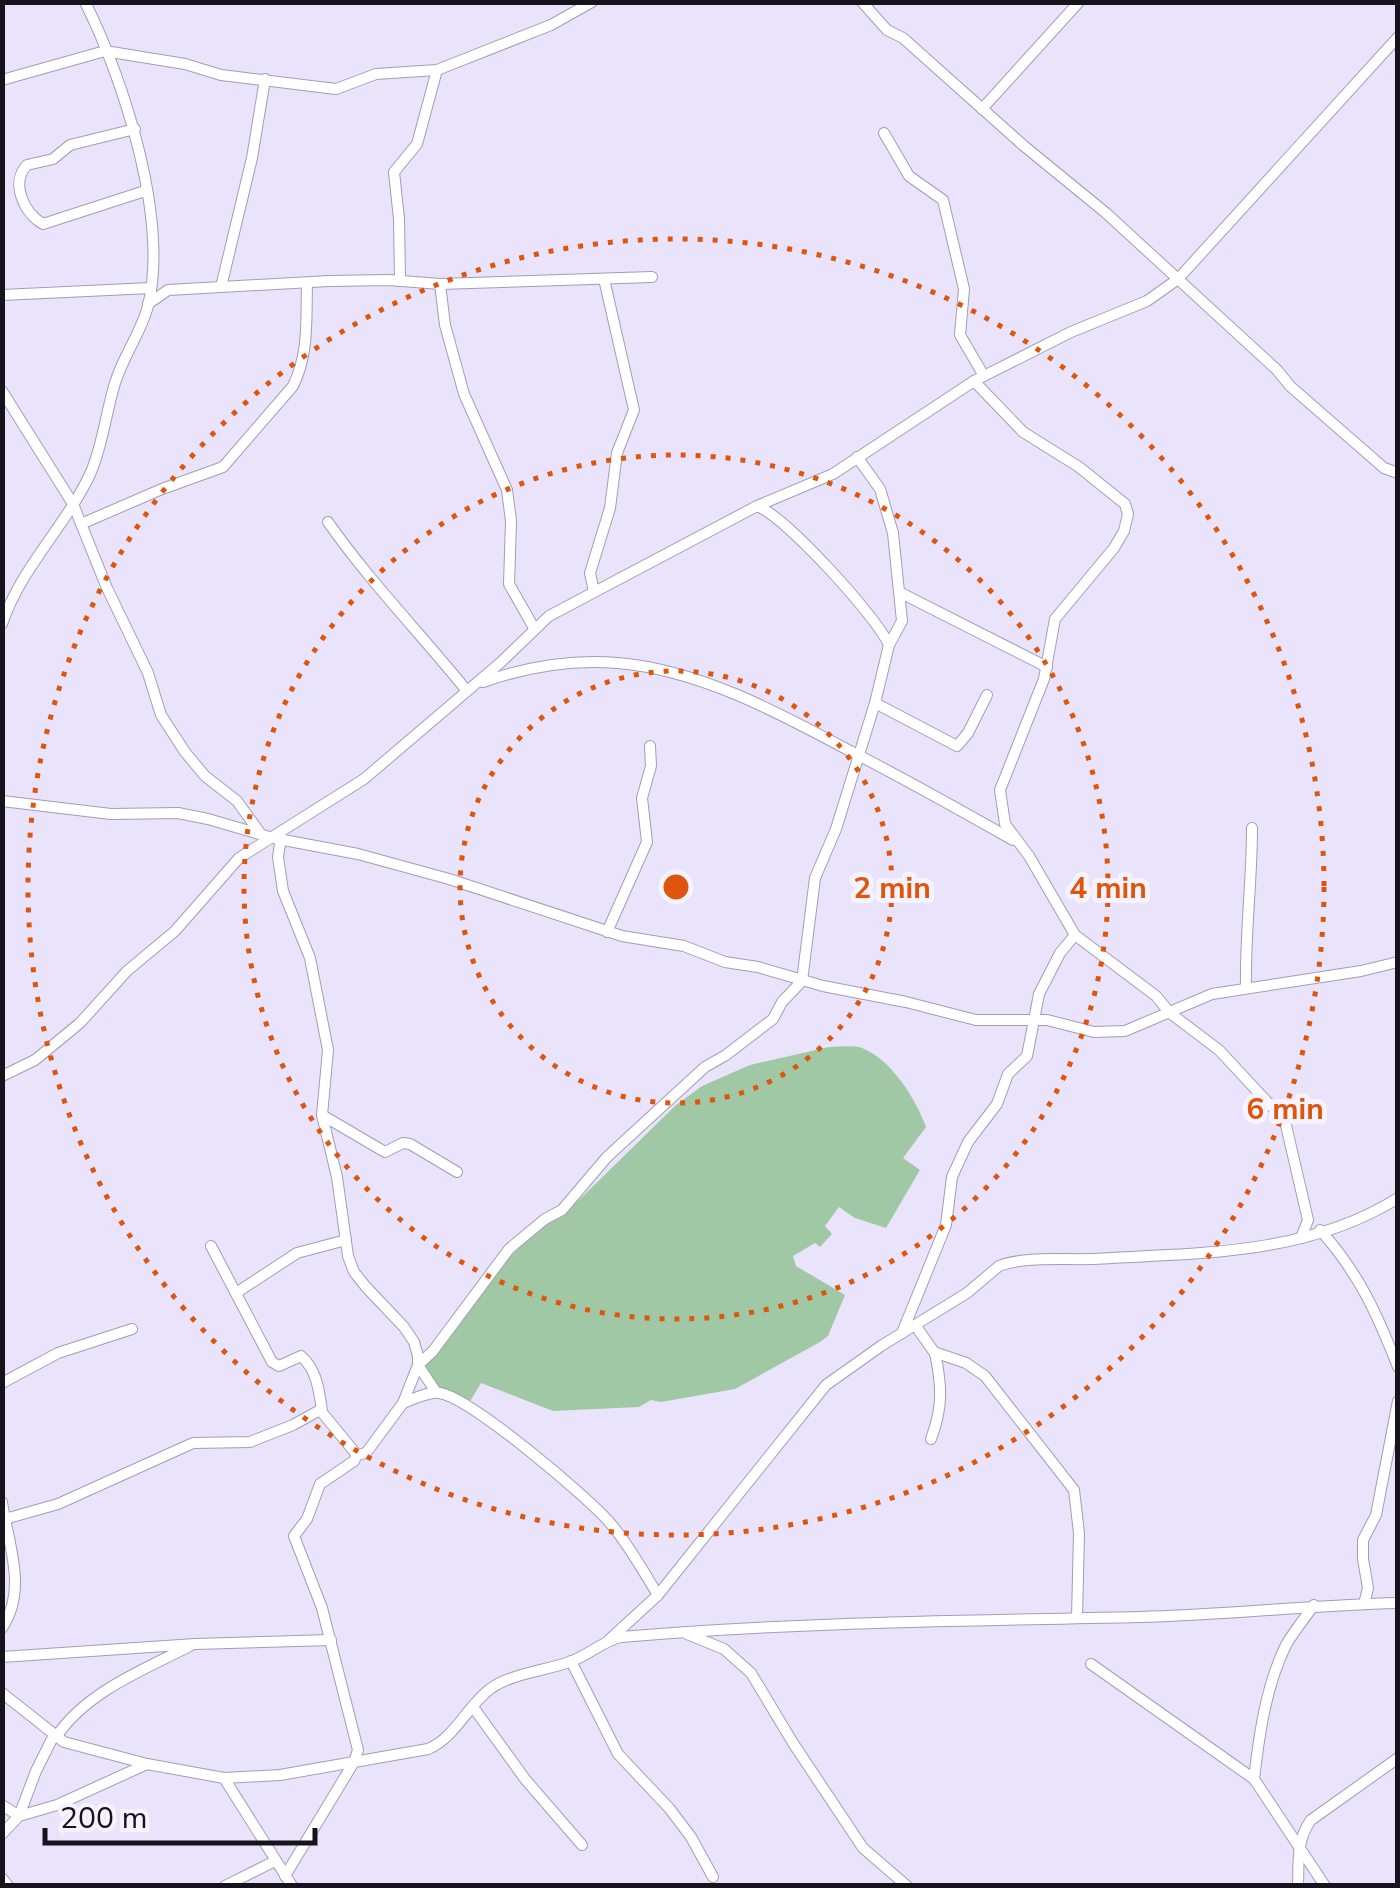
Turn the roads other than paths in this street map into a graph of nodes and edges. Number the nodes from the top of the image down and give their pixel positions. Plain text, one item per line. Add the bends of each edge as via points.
1 (592, 2) edge
2 (862, 2) edge
3 (1079, 2) edge
4 (91, 5) edge
5 (1398, 36) edge
6 (105, 51) junction
7 (436, 70) junction
8 (264, 79) junction
9 (2, 80) edge
10 (982, 109) junction
11 (135, 129) junction
12 (884, 133) dead end
13 (146, 191) junction
14 (652, 276) dead end
15 (604, 278) junction
16 (1178, 280) junction
17 (400, 281) junction
18 (307, 283) junction
19 (151, 284) junction
20 (440, 284) junction
21 (221, 287) junction
22 (168, 290) junction
23 (2, 295) edge
24 (148, 304) junction
25 (979, 379) junction
26 (2, 392) edge
27 (857, 457) junction
28 (1398, 473) edge
29 (73, 504) junction
30 (757, 506) junction
31 (328, 522) dead end
32 (82, 524) junction
33 (594, 592) junction
34 (901, 594) junction
35 (2, 624) edge
36 (534, 628) junction
37 (889, 645) junction
38 (1047, 667) junction
39 (470, 688) junction
40 (987, 695) dead end
41 (875, 702) junction
42 (650, 746) dead end
43 (858, 754) junction
44 (2, 801) edge
45 (1252, 828) dead end
46 (260, 834) junction
47 (277, 838) junction
48 (1018, 843) junction
49 (607, 932) junction
50 (1074, 936) junction
51 (1398, 962) edge
52 (802, 981) junction
53 (1246, 986) junction
54 (1170, 1013) junction
55 (1033, 1020) junction
56 (2, 1076) edge
57 (322, 1115) junction
58 (457, 1172) dead end
59 (1398, 1198) edge
60 (1308, 1220) junction
61 (1321, 1232) junction
62 (1301, 1238) junction
63 (346, 1240) junction
64 (211, 1246) dead end
65 (236, 1294) junction
66 (915, 1325) junction
67 (132, 1330) dead end
68 (902, 1333) junction
69 (934, 1352) junction
70 (418, 1364) junction
71 (1398, 1368) edge
72 (2, 1383) edge
73 (436, 1392) junction
74 (1398, 1401) edge
75 (403, 1403) junction
76 (322, 1411) junction
77 (932, 1439) dead end
78 (357, 1454) junction
79 (2, 1502) edge
80 (5, 1519) edge
81 (658, 1594) junction
82 (1398, 1603) edge
83 (1364, 1604) junction
84 (1314, 1605) junction
85 (1078, 1618) junction
86 (2, 1628) edge
87 (682, 1632) junction
88 (332, 1640) junction
89 (608, 1640) junction
90 (195, 1644) junction
91 (2, 1657) edge
92 (571, 1661) junction
93 (1091, 1664) dead end
94 (2, 1693) edge
95 (473, 1707) junction
96 (55, 1736) junction
97 (1398, 1758) edge
98 (354, 1762) junction
99 (147, 1764) junction
100 (223, 1778) junction
101 (1254, 1780) junction
102 (2, 1806) edge
103 (19, 1816) junction
104 (2, 1834) edge
105 (582, 1845) dead end
106 (1299, 1846) junction
107 (275, 1860) junction
108 (713, 1877) dead end
109 (2, 1878) edge
110 (287, 1882) edge
111 (8, 1886) edge
112 (224, 1886) edge
113 (907, 1886) edge
114 (1298, 1886) edge
115 (1325, 1886) edge

1 - 7 street
2 - 10 street
3 - 10 street
4 - 6 street
5 - 16 street
6 - 8 street
6 - 9 street
6 - 11 street
7 - 8 street via 376,74 336,88
7 - 17 street via 417,144 394,172
8 - 21 street
10 - 16 street
11 - 13 street
11 - 13 street via 27,164 18,188 43,224
12 - 25 street via 909,176 943,200 964,289 960,334
13 - 19 street
14 - 15 street
15 - 20 street
15 - 33 street via 634,410 617,453 610,508 590,573
16 - 25 street
16 - 28 street via 1290,386
17 - 18 street
17 - 20 street
18 - 21 street
18 - 32 street via 300,372 230,464
19 - 22 street
19 - 23 street
19 - 24 street
20 - 36 street via 464,394 508,490 509,584
21 - 22 street
22 - 24 street
24 - 29 street via 118,372 91,471
25 - 27 street
25 - 38 street via 1023,432 1079,467 1127,509 1114,548 1055,619
26 - 29 street
27 - 30 street
27 - 34 street via 880,489
29 - 32 street
29 - 35 street
30 - 33 street
30 - 37 street via 780,519 876,622
31 - 39 street via 364,572
32 - 46 street via 161,716
33 - 36 street
34 - 37 street via 902,620
34 - 38 street
36 - 39 street
37 - 41 street
38 - 48 street via 1000,790 1005,824
39 - 43 street via 556,665 634,665 741,696
39 - 47 street via 364,779
40 - 41 street via 956,746
41 - 43 street
42 - 49 street via 642,798 647,842
43 - 48 street
43 - 52 street via 815,878
44 - 46 street via 112,814 178,813
45 - 53 street
46 - 47 street
47 - 49 street via 449,879
47 - 56 street via 239,858 175,931 66,1035
47 - 57 street via 283,891 310,958 328,1050
48 - 50 street
49 - 52 street via 684,946
50 - 54 street
50 - 55 street via 1044,981
51 - 53 street
52 - 55 street via 976,1020
52 - 70 street via 773,1020 705,1067 607,1157 562,1210 509,1249
53 - 54 street
54 - 55 street via 1112,1032
54 - 60 street via 1219,1050 1285,1121
55 - 68 street via 1027,1056 1008,1074 998,1104 968,1142 952,1177 946,1226
57 - 58 street via 384,1152 410,1144
57 - 63 street
59 - 61 street
60 - 61 street
60 - 62 street
61 - 62 street
61 - 71 street via 1371,1300
62 - 66 street via 1252,1249 1006,1263
63 - 65 street via 297,1253
63 - 70 street via 354,1272 414,1342
64 - 65 street
65 - 76 street via 274,1366 300,1356 306,1360
66 - 68 street
66 - 69 street
67 - 72 street via 58,1353
68 - 81 street via 826,1385
69 - 77 street via 942,1397
69 - 85 street via 985,1376 1074,1490
70 - 73 street
70 - 75 street
73 - 75 street
73 - 81 street via 507,1434 599,1511
74 - 83 street via 1376,1515 1364,1540
75 - 78 street via 376,1443
76 - 78 street
76 - 80 street via 250,1442 194,1442 58,1504
78 - 88 street via 320,1484 294,1536
79 - 80 street
80 - 86 street via 16,1600
81 - 89 street
82 - 83 street
83 - 84 street
84 - 85 street
84 - 101 street via 1278,1666
85 - 87 street
87 - 89 street
87 - 113 street via 724,1648 751,1673 852,1834
88 - 90 street
88 - 98 street via 357,1738
89 - 92 street
90 - 91 street
90 - 96 street via 84,1704
92 - 95 street via 497,1686
92 - 108 street via 618,1754 669,1808
93 - 101 street
94 - 96 street
95 - 98 street via 435,1746
95 - 105 street
96 - 99 street
96 - 103 street
97 - 106 street via 1311,1820
98 - 100 street
98 - 110 street
99 - 100 street
99 - 103 street
100 - 107 street
100 - 110 street
101 - 106 street
102 - 103 street
103 - 104 street
106 - 114 street
106 - 115 street
107 - 110 street
107 - 112 street
109 - 111 street

